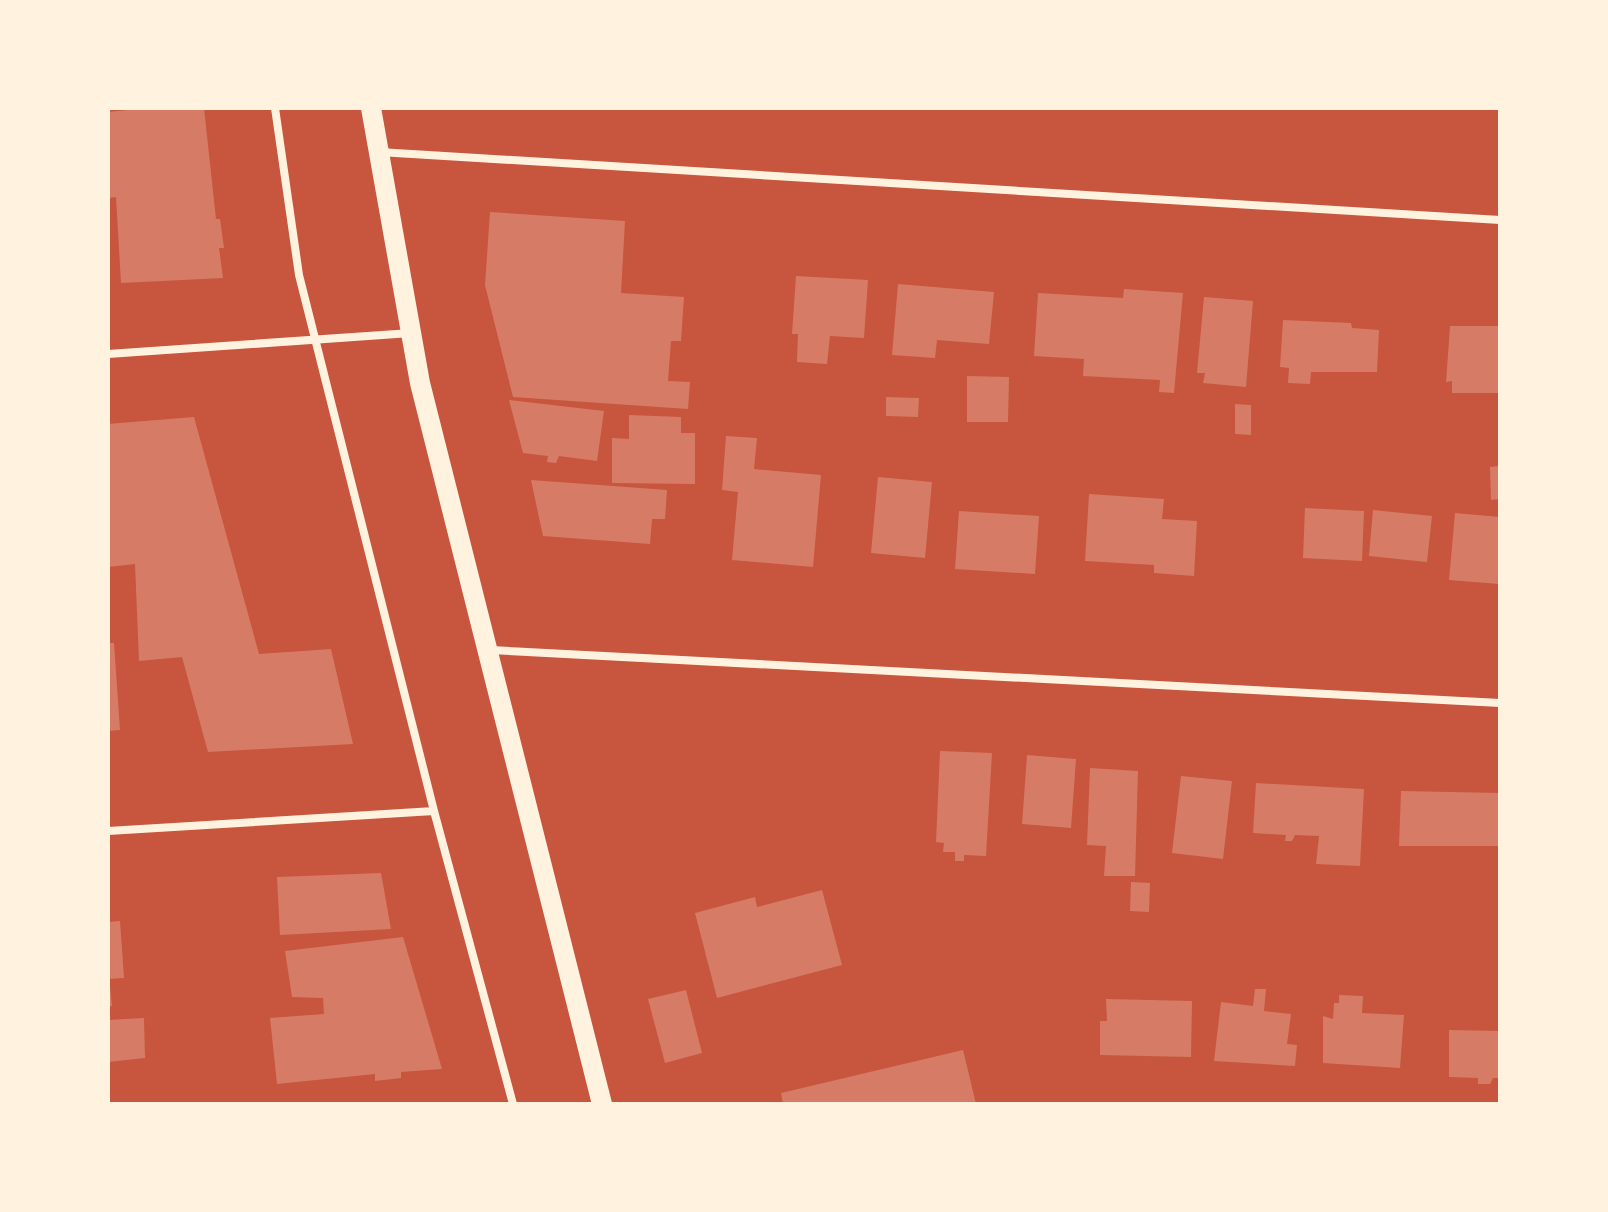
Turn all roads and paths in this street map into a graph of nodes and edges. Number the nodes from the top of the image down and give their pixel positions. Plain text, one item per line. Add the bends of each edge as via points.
1 (275, 108) edge
2 (371, 108) edge
3 (378, 152) junction
4 (1500, 220) edge
5 (412, 333) junction
6 (317, 339) junction
7 (108, 354) edge
8 (485, 650) junction
9 (1500, 703) edge
10 (434, 811) junction
11 (108, 831) edge
12 (513, 1104) edge
13 (602, 1104) edge

1 - 6 street via 299,275
2 - 3 main road
3 - 4 street
3 - 5 main road
5 - 6 street
5 - 8 main road
6 - 7 street
6 - 10 street
8 - 9 street
8 - 13 main road
10 - 11 street
10 - 12 street

